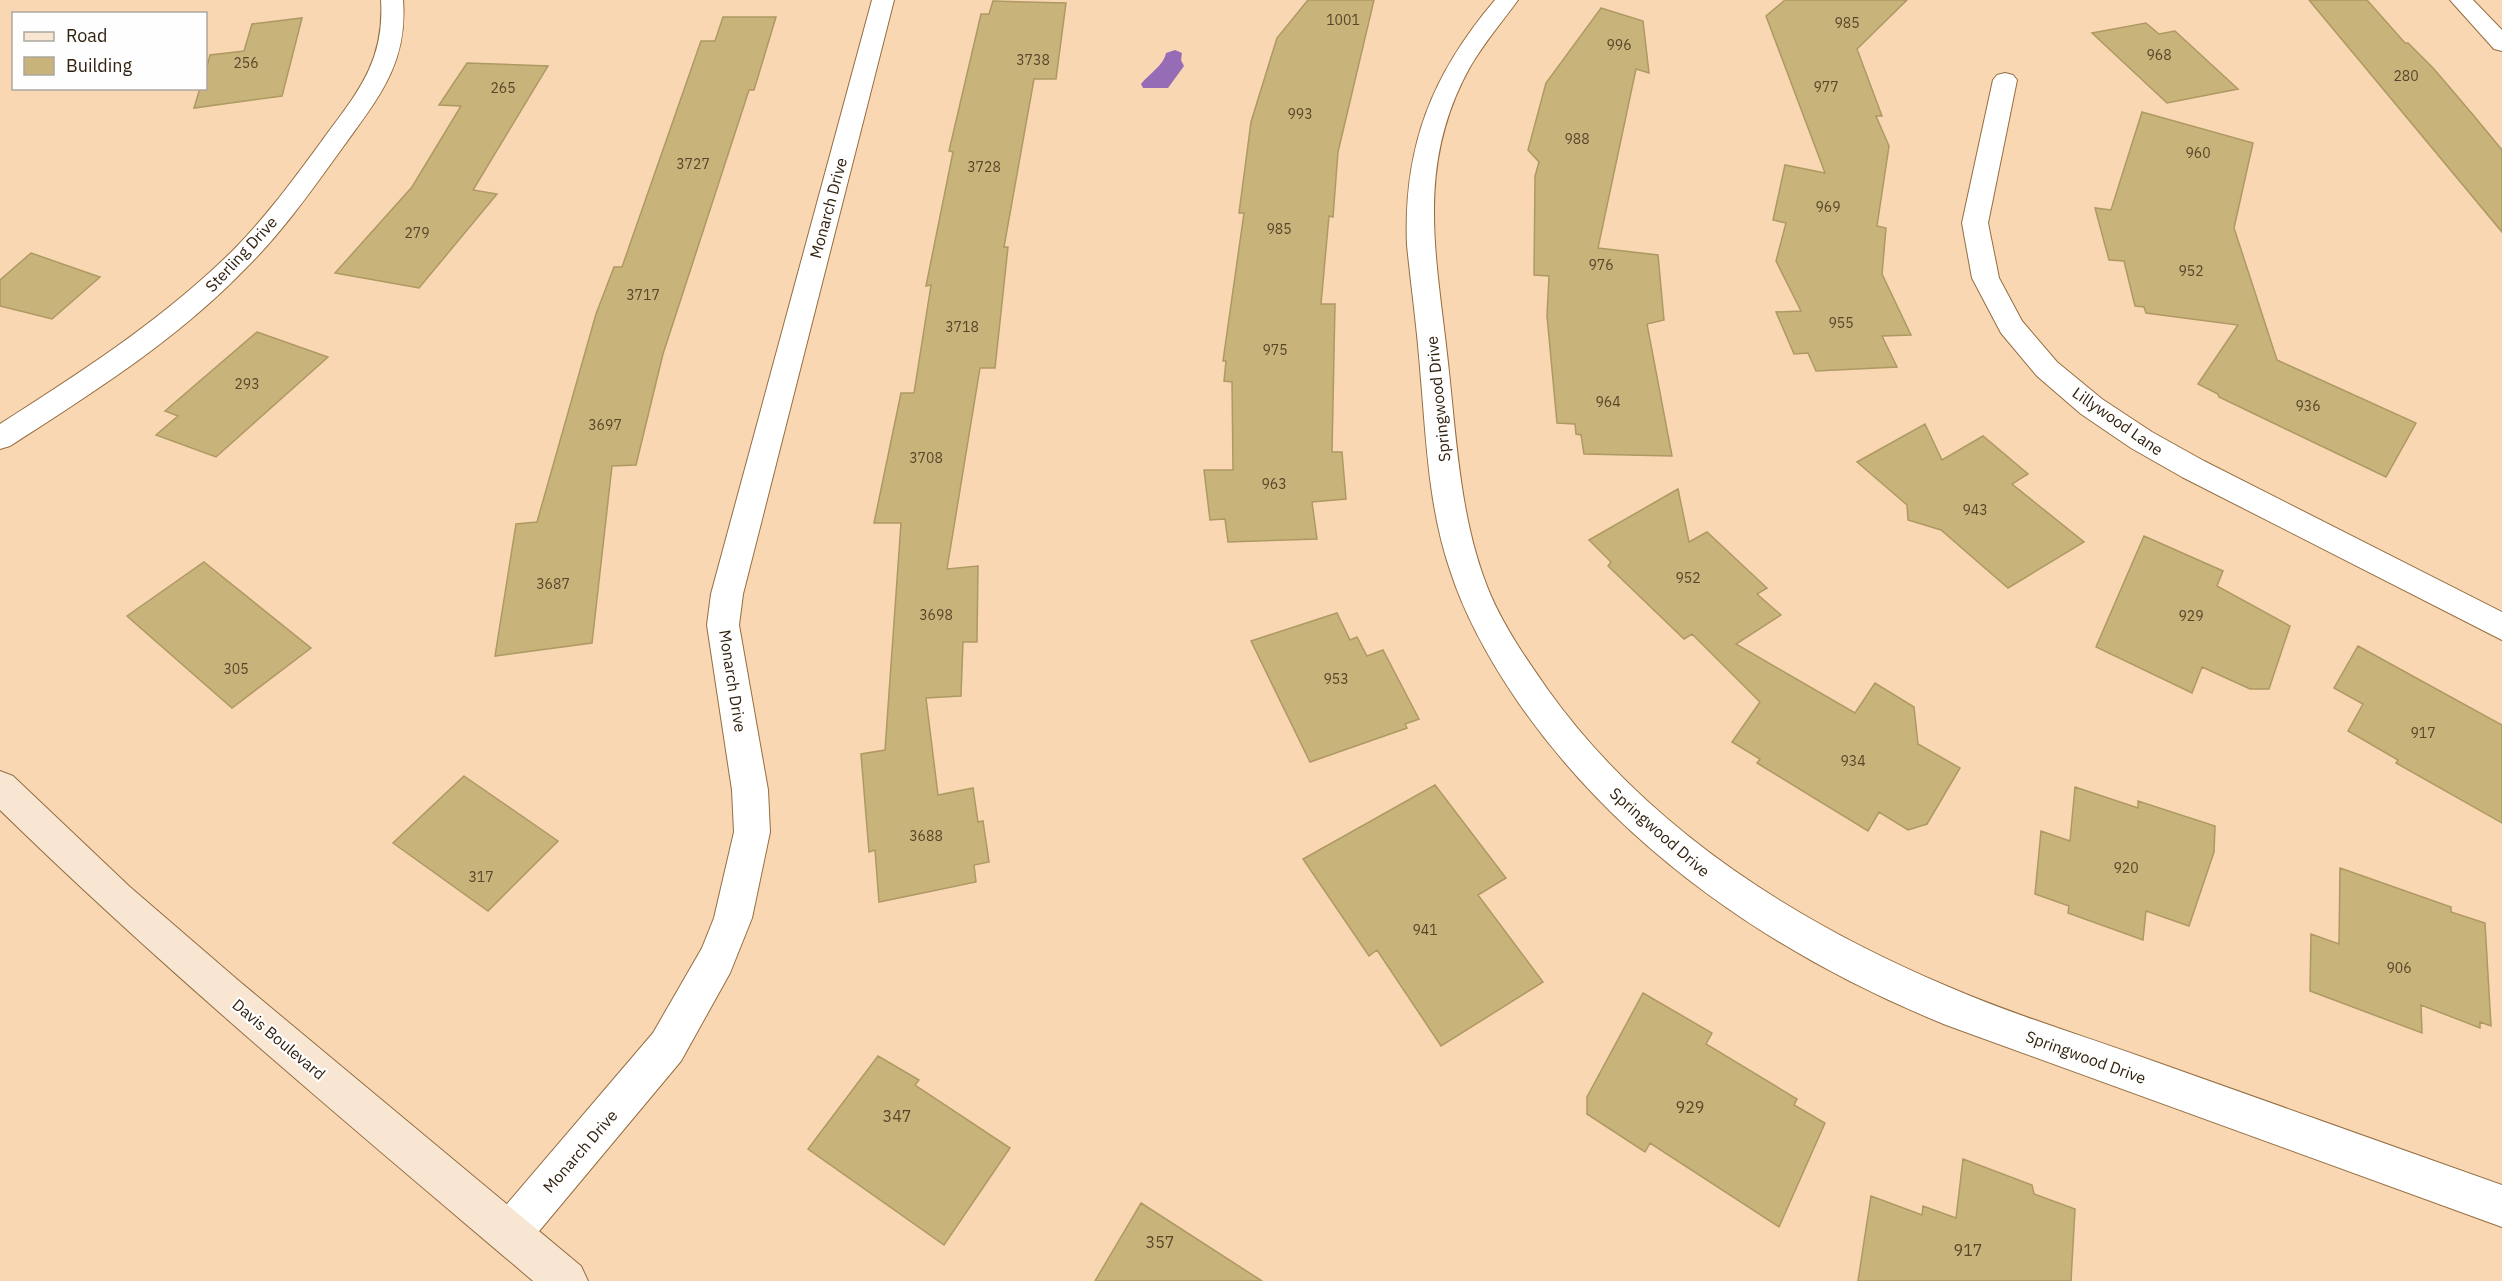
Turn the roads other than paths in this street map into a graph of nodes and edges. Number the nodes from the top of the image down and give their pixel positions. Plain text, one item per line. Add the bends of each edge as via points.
1 (392, 0) edge
2 (883, 0) edge
3 (1507, 0) edge
4 (2461, 0) edge
5 (2502, 44) edge
6 (2005, 81) dead end
7 (0, 438) edge
8 (2502, 627) edge
9 (0, 787) edge
10 (2502, 1206) edge
11 (510, 1233) junction
12 (566, 1281) edge

1 - 7 street, Sterling Drive via 390,45 376,82 269,227 234,265 140,345
2 - 11 street, Monarch Drive via 727,594 723,625 750,790 752,832 733,918 716,960 667,1047
3 - 10 street, Springwood Drive via 1450,80 1435,116 1420,191 1423,268 1450,504 1461,555 1505,655 1536,705 1577,756 1626,807 1683,856 1818,946 1887,981 1946,1006
4 - 5 street
6 - 8 street, Lillywood Lane via 1975,223 1976,242 1990,287 2032,352 2080,397 2138,439
9 - 11 street, Davis Boulevard via 117,899 225,994
11 - 12 street, Davis Boulevard

